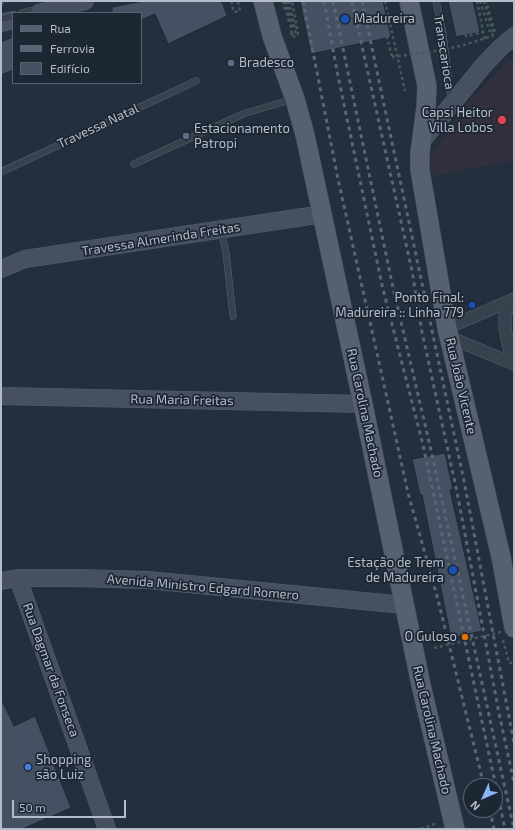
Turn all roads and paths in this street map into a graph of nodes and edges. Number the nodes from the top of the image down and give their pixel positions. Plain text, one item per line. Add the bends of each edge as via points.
1 (9, 1) edge
2 (66, 1) edge
3 (85, 1) edge
4 (231, 1) edge
5 (263, 1) edge
6 (286, 1) edge
7 (292, 1) edge
8 (378, 1) edge
9 (385, 1) edge
10 (409, 1) edge
11 (436, 1) edge
12 (478, 1) edge
13 (485, 1) edge
14 (238, 2) dead end
15 (1, 4) edge
16 (26, 12) edge
17 (43, 12) edge
18 (12, 16) edge
19 (1, 19) edge
20 (12, 20) edge
21 (1, 23) edge
22 (464, 28) dead end
23 (514, 36) edge
24 (196, 81) dead end
25 (405, 91) dead end
26 (295, 99) junction
27 (452, 104) junction
28 (421, 142) junction
29 (134, 164) dead end
30 (1, 172) edge
31 (323, 214) junction
32 (222, 230) junction
33 (1, 269) edge
34 (511, 301) edge
35 (233, 316) dead end
36 (448, 332) junction
37 (514, 364) edge
38 (1, 396) edge
39 (363, 404) junction
40 (18, 578) junction
41 (1, 581) edge
42 (404, 605) junction
43 (506, 631) edge
44 (433, 648) dead end
45 (514, 663) edge
46 (107, 829) edge
47 (455, 829) edge

1 - 15 path, bridge
2 - 16 lane
3 - 17 street
4 - 14 path via 234,12 240,11
5 - 26 main road, Rua Carolina Machado via 272,36
6 - 6 path, bridge via 291,34 296,34
6 - 7 path, bridge via 292,36 296,37 298,34
8 - 13 path, bridge via 392,56 443,50 492,36 495,32
9 - 25 path
10 - 28 main road, Rua João Vicente via 426,86
11 - 27 lane, Transcarioca
12 - 13 path via 490,32 493,31
12 - 22 path via 484,32 466,36
18 - 19 lane, bridge
20 - 21 street
23 - 27 street via 487,62
24 - 30 lane, Travessa Natal
26 - 29 lane via 243,114
26 - 31 main road, Rua Carolina Machado
27 - 28 street
28 - 36 main road, Rua João Vicente via 420,170
31 - 32 street, Travessa Almerinda Freitas
31 - 39 main road, Rua Carolina Machado
32 - 33 street, Travessa Almerinda Freitas via 26,259
32 - 35 lane
34 - 36 street
34 - 37 street via 505,329
36 - 37 street
36 - 43 main road, Rua João Vicente via 501,557
38 - 39 street, Rua Maria Freitas
39 - 42 main road, Rua Carolina Machado
40 - 41 street, Avenida Ministro Edgard Romero
40 - 42 street, Avenida Ministro Edgard Romero via 148,580
40 - 46 street, Rua Dagmar da Fonseca
42 - 47 main road, Rua Carolina Machado
43 - 44 path, bridge
43 - 45 path via 509,663

